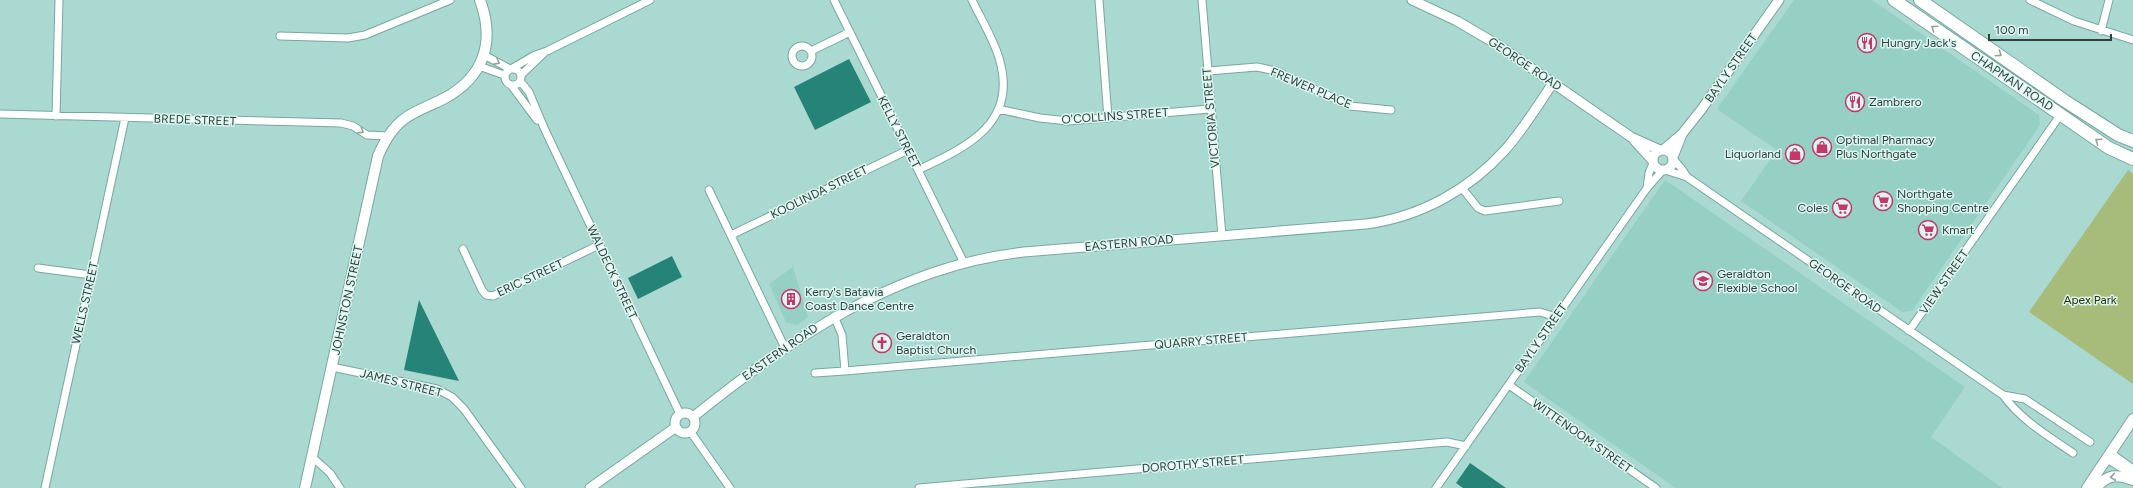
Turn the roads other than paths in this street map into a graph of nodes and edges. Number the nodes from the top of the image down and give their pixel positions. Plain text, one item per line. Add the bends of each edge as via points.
1 (59, 0) edge
2 (450, 0) edge
3 (480, 0) edge
4 (650, 0) edge
5 (834, 0) edge
6 (972, 0) edge
7 (1098, 0) edge
8 (1202, 0) edge
9 (1412, 0) edge
10 (1779, 0) edge
11 (1894, 0) edge
12 (1920, 0) edge
13 (2030, 0) edge
14 (2108, 0) edge
15 (2101, 31) junction
16 (850, 32) junction
17 (280, 36) dead end
18 (2133, 40) edge
19 (548, 51) junction
20 (811, 51) dead end
21 (484, 55) junction
22 (479, 66) junction
23 (511, 69) junction
24 (1208, 71) junction
25 (504, 75) junction
26 (520, 78) junction
27 (1553, 83) junction
28 (511, 85) junction
29 (998, 109) junction
30 (1210, 109) junction
31 (1391, 110) dead end
32 (0, 114) edge
33 (2061, 114) junction
34 (56, 116) junction
35 (125, 118) junction
36 (1108, 118) junction
37 (544, 130) junction
38 (1682, 134) junction
39 (388, 136) junction
40 (1632, 137) junction
41 (2133, 141) edge
42 (908, 150) junction
43 (1661, 150) junction
44 (1674, 159) junction
45 (2133, 159) edge
46 (1653, 162) junction
47 (918, 170) junction
48 (1664, 170) junction
49 (1686, 177) junction
50 (1462, 188) junction
51 (1646, 188) junction
52 (709, 190) dead end
53 (1559, 201) dead end
54 (731, 235) junction
55 (1222, 236) junction
56 (600, 245) junction
57 (463, 249) dead end
58 (964, 263) junction
59 (38, 268) dead end
60 (91, 275) junction
61 (834, 316) junction
62 (1556, 317) junction
63 (1909, 331) junction
64 (785, 348) junction
65 (332, 367) junction
66 (845, 371) junction
67 (815, 373) dead end
68 (1509, 385) junction
69 (2003, 395) junction
70 (680, 414) junction
71 (693, 417) junction
72 (2133, 419) edge
73 (676, 427) junction
74 (690, 431) junction
75 (2090, 442) dead end
76 (1466, 446) junction
77 (2073, 453) dead end
78 (311, 456) junction
79 (2109, 456) junction
80 (2133, 468) edge
81 (2133, 475) edge
82 (2133, 480) edge
83 (1439, 487) edge
84 (45, 488) edge
85 (305, 488) edge
86 (340, 488) edge
87 (520, 488) edge
88 (590, 488) edge
89 (730, 488) edge
90 (920, 488) edge
91 (1656, 488) edge
92 (2087, 488) edge
93 (2096, 488) edge

1 - 34 street
2 - 17 street via 365,35 348,38
3 - 21 main road via 486,17
4 - 19 street
5 - 16 street, KELLY STREET
6 - 29 street via 999,57 1002,94
7 - 36 street
8 - 24 street, VICTORIA STREET
9 - 27 street, GEORGE ROAD via 1457,21 1498,45
10 - 38 street, BAYLY STREET
33 -> 11 main road, CHAPMAN ROAD
12 -> 41 main road, CHAPMAN ROAD via 2118,136
13 - 15 street
14 - 15 street
15 - 18 street
16 - 20 street
16 - 42 street, KELLY STREET
19 - 23 street via 522,61
19 - 26 street
21 - 22 main road
21 -> 23 street
22 - 25 street
22 - 39 main road, JOHNSTON STREET via 468,83 404,119
23 - 25 street
23 - 26 street via 516,70
24 - 30 street, VICTORIA STREET
24 - 31 street, FREWER PLACE via 1257,67 1276,71 1350,106
25 - 28 street via 506,83
26 - 28 street via 516,85
26 - 37 street, WALDECK STREET via 529,92
27 - 40 street, GEORGE ROAD
27 - 50 street, EASTERN ROAD via 1506,149
28 - 37 street, WALDECK STREET
29 - 36 street, O'COLLINS STREET via 1054,120
29 - 47 street via 987,129 977,138 958,151
30 - 36 street, O'COLLINS STREET
30 - 55 street, VICTORIA STREET
32 - 34 street, BREDE STREET
45 -> 33 main road, CHAPMAN ROAD via 2109,148
33 - 63 street, VIEW STREET
34 - 35 street, BREDE STREET
35 -> 39 street, BREDE STREET via 342,123 353,126 367,135
35 - 60 street, WELLS STREET
37 - 56 street, WALDECK STREET
38 - 43 street, BAYLY STREET
38 - 44 street, BAYLY STREET
39 - 65 main road, JOHNSTON STREET via 378,156
40 - 43 street, GEORGE ROAD
40 - 46 street, GEORGE ROAD
42 - 47 street, KELLY STREET
42 - 54 street, KOOLINDA STREET
43 - 44 street via 1670,152
43 - 46 street via 1654,155
44 - 48 street via 1672,167
44 - 49 street, GEORGE ROAD
46 - 48 street via 1656,167
46 - 51 street, BAYLY STREET
47 - 58 street, KELLY STREET
48 - 49 street, GEORGE ROAD
48 - 51 street, BAYLY STREET
49 - 63 street, GEORGE ROAD
50 - 53 street via 1478,208 1485,211
50 - 55 street, EASTERN ROAD via 1423,208 1382,222
51 - 62 street, BAYLY STREET
52 - 54 street
54 - 64 street
55 - 58 street, EASTERN ROAD via 1024,252 980,258
56 - 57 street, ERIC STREET via 494,296 486,296 482,290
56 - 70 street, WALDECK STREET
58 - 61 street, EASTERN ROAD via 867,299
59 - 60 street
60 - 84 street, WELLS STREET
61 - 64 street, EASTERN ROAD
61 - 66 street via 842,335
62 - 66 street, QUARRY STREET via 1540,312
62 - 68 street, BAYLY STREET
63 - 69 street, GEORGE ROAD
64 - 71 street, EASTERN ROAD
65 - 78 main road, JOHNSTON STREET
65 - 87 street, JAMES STREET via 437,389 452,397 464,409
66 - 67 street, QUARRY STREET
68 - 76 street, BAYLY STREET
68 - 91 street, WITTENOOM STREET
69 - 75 street, GEORGE ROAD via 2025,399
69 - 77 street, GEORGE ROAD via 2012,407 2039,430
70 - 71 street via 685,413
70 - 73 street via 676,419
71 - 74 street via 694,426
72 - 79 main road
73 - 74 street via 684,432
73 - 88 street
74 - 89 street
76 - 83 street, BAYLY STREET
76 - 90 street, DOROTHY STREET via 1447,442
78 - 85 main road, JOHNSTON STREET
78 - 86 street via 330,473
79 - 80 street
79 - 81 street
79 - 92 main road
82 -> 93 main road via 2116,476 2104,479

